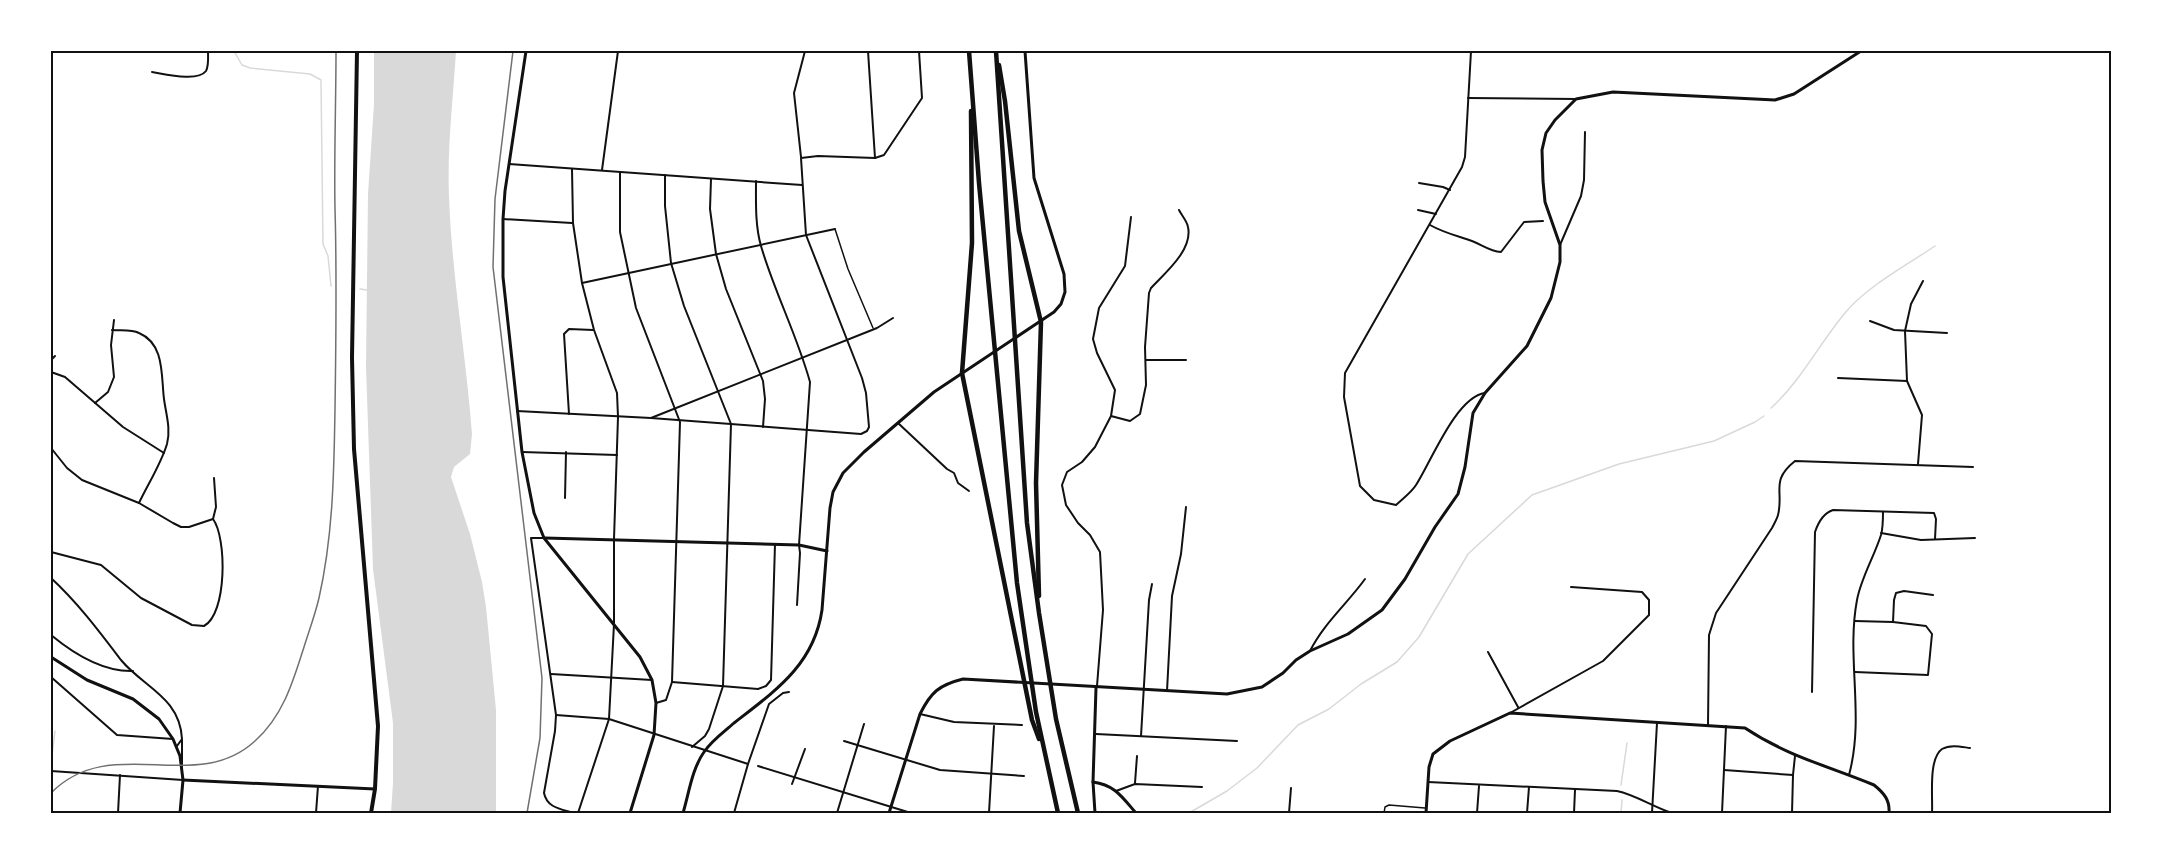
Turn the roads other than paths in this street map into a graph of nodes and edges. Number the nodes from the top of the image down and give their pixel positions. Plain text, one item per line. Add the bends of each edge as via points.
1 (208, 51) edge
2 (357, 51) edge
3 (526, 51) edge
4 (618, 51) edge
5 (805, 51) edge
6 (868, 51) edge
7 (919, 51) edge
8 (969, 51) edge
9 (996, 51) edge
10 (1024, 51) edge
11 (1471, 51) edge
12 (1860, 51) edge
13 (971, 70) junction
14 (152, 72) dead end
15 (1468, 98) junction
16 (1576, 99) junction
17 (1584, 132) dead end
18 (801, 158) junction
19 (875, 158) junction
20 (509, 164) junction
21 (572, 169) junction
22 (602, 171) junction
23 (620, 172) junction
24 (665, 176) junction
25 (711, 179) junction
26 (756, 181) junction
27 (1419, 183) dead end
28 (802, 185) junction
29 (1450, 190) junction
30 (1179, 210) dead end
31 (1418, 210) dead end
32 (1436, 214) junction
33 (1131, 217) dead end
34 (503, 219) junction
35 (1543, 220) dead end
36 (573, 223) junction
37 (1430, 225) junction
38 (835, 229) joint
39 (806, 235) junction
40 (760, 244) junction
41 (1560, 245) junction
42 (716, 254) junction
43 (671, 263) junction
44 (627, 273) junction
45 (1923, 281) dead end
46 (582, 283) junction
47 (894, 318) dead end
48 (114, 320) dead end
49 (1870, 321) dead end
50 (1041, 322) junction
51 (873, 329) junction
52 (112, 330) junction
53 (594, 330) junction
54 (1905, 330) junction
55 (1947, 333) dead end
56 (846, 339) junction
57 (55, 356) dead end
58 (803, 357) junction
59 (51, 360) edge
60 (1146, 360) junction
61 (1186, 360) dead end
62 (51, 372) edge
63 (962, 373) junction
64 (760, 374) junction
65 (1838, 378) dead end
66 (1907, 381) junction
67 (718, 390) junction
68 (1485, 393) junction
69 (95, 404) junction
70 (675, 407) junction
71 (517, 411) junction
72 (569, 414) junction
73 (1111, 416) junction
74 (618, 417) junction
75 (651, 418) junction
76 (680, 422) junction
77 (898, 423) junction
78 (731, 424) junction
79 (763, 427) junction
80 (807, 430) junction
81 (51, 448) edge
82 (522, 452) junction
83 (566, 452) junction
84 (164, 453) junction
85 (617, 454) junction
86 (1918, 465) junction
87 (1973, 467) dead end
88 (214, 478) dead end
89 (969, 491) dead end
90 (565, 498) dead end
91 (139, 503) junction
92 (1186, 507) dead end
93 (1883, 512) junction
94 (213, 519) junction
95 (1881, 534) junction
96 (544, 538) junction
97 (1975, 538) dead end
98 (614, 539) junction
99 (1935, 539) junction
100 (676, 541) junction
101 (727, 542) junction
102 (775, 544) junction
103 (799, 545) junction
104 (827, 551) junction
105 (51, 552) edge
106 (51, 578) edge
107 (1365, 579) dead end
108 (1152, 584) dead end
109 (1570, 587) dead end
110 (1933, 595) dead end
111 (797, 605) dead end
112 (1039, 614) junction
113 (1855, 621) junction
114 (1893, 622) junction
115 (614, 624) junction
116 (51, 635) edge
117 (1310, 651) junction
118 (1488, 652) dead end
119 (51, 657) edge
120 (133, 671) junction
121 (1855, 672) junction
122 (551, 674) junction
123 (51, 677) edge
124 (611, 677) junction
125 (652, 680) junction
126 (672, 682) junction
127 (723, 686) junction
128 (1096, 688) junction
129 (1144, 690) junction
130 (1167, 691) junction
131 (789, 692) dead end
132 (1812, 692) dead end
133 (656, 703) junction
134 (1518, 707) junction
135 (1510, 713) junction
136 (920, 714) junction
137 (556, 715) junction
138 (609, 719) junction
139 (1658, 722) junction
140 (864, 724) dead end
141 (994, 725) junction
142 (1022, 725) dead end
143 (1708, 725) junction
144 (1726, 726) junction
145 (1096, 734) junction
146 (654, 735) junction
147 (1141, 736) junction
148 (173, 739) junction
149 (182, 739) junction
150 (844, 741) dead end
151 (1237, 741) dead end
152 (858, 745) junction
153 (177, 746) junction
154 (692, 747) junction
155 (805, 748) dead end
156 (1970, 748) dead end
157 (705, 751) junction
158 (1045, 753) junction
159 (1137, 756) dead end
160 (1795, 756) junction
161 (905, 760) junction
162 (748, 764) junction
163 (182, 766) junction
164 (758, 766) dead end
165 (1724, 770) junction
166 (51, 771) edge
167 (990, 773) junction
168 (120, 775) junction
169 (1792, 775) junction
170 (1850, 775) junction
171 (1024, 776) dead end
172 (794, 777) junction
173 (183, 780) junction
174 (1093, 782) junction
175 (1428, 782) junction
176 (792, 784) dead end
177 (1135, 784) junction
178 (318, 785) junction
179 (1479, 785) junction
180 (1202, 787) dead end
181 (1291, 788) dead end
182 (1529, 788) junction
183 (375, 789) junction
184 (1575, 790) junction
185 (1116, 791) junction
186 (843, 792) junction
187 (1653, 806) junction
188 (891, 807) junction
189 (1426, 808) junction
190 (118, 813) edge
191 (180, 813) edge
192 (316, 813) edge
193 (371, 813) edge
194 (576, 813) edge
195 (630, 813) edge
196 (683, 813) edge
197 (734, 813) edge
198 (837, 813) edge
199 (889, 813) edge
200 (911, 813) edge
201 (989, 813) edge
202 (1058, 813) edge
203 (1078, 813) edge
204 (1095, 813) edge
205 (1136, 813) edge
206 (1290, 813) edge
207 (1384, 813) edge
208 (1426, 813) edge
209 (1477, 813) edge
210 (1527, 813) edge
211 (1574, 813) edge
212 (1652, 813) edge
213 (1672, 813) edge
214 (1722, 813) edge
215 (1792, 813) edge
216 (1889, 813) edge
217 (1932, 813) edge

1 - 14 street via 204,74
2 - 183 main road via 353,438 378,726
3 - 20 street
4 - 22 street
5 - 18 street via 794,93
6 - 19 street
7 - 19 street via 922,98 884,155
8 - 13 highway
9 - 50 highway via 1019,231
9 - 112 highway via 1027,523
10 - 50 street via 1034,178 1065,284 1061,304
11 - 15 street
12 - 16 street via 1794,94 1775,100 1613,92
13 - 63 highway via 972,233
13 - 158 highway via 1019,595
15 - 16 street
15 - 29 street via 1465,157
16 - 41 street via 1546,133 1542,150 1545,202
17 - 41 street via 1581,196
18 - 19 street
18 - 28 street
20 - 21 street
20 - 34 street
21 - 22 street
21 - 36 street
22 - 23 street
23 - 24 street
23 - 44 street via 620,232
24 - 25 street
24 - 43 street via 664,206
25 - 26 street
25 - 42 street
26 - 28 street
26 - 40 street
27 - 29 street
28 - 39 street
29 - 32 street
30 - 60 street via 1189,237 1149,293
31 - 32 street
32 - 37 street
33 - 73 street via 1125,266 1099,308 1094,329 1094,345 1115,390
34 - 36 street
34 - 71 street via 503,277
35 - 37 street via 1524,222 1501,252
36 - 46 street
37 - 68 street via 1345,372 1344,397 1360,486 1374,500 1396,505 1414,488 1451,422 1472,398
38 - 39 street
38 - 51 lane
39 - 40 street
39 - 56 street
40 - 42 street
40 - 58 street
41 - 68 street via 1551,298 1527,346
42 - 43 street
42 - 64 street via 726,290
43 - 44 street
43 - 67 street
44 - 46 street
44 - 70 street via 636,308
45 - 54 street via 1911,304
46 - 53 street
47 - 51 street
48 - 52 street
49 - 54 street
50 - 63 street
50 - 112 highway via 1036,483
51 - 56 street
52 - 69 street via 112,385
52 - 84 street via 139,333 160,357 168,431
53 - 72 street via 569,329 564,334
53 - 74 street via 617,393
54 - 55 street
54 - 66 street
56 - 58 street
56 - 80 street via 866,393 867,432
57 - 59 street
58 - 64 street
58 - 80 street via 810,382
60 - 61 street
60 - 73 street via 1140,414 1130,421
62 - 69 street via 65,377
63 - 77 street
63 - 158 highway via 1032,720
64 - 67 street
64 - 79 street via 764,390
65 - 66 street
66 - 86 street via 1922,415
67 - 70 street
67 - 78 street
68 - 117 street via 1473,413 1458,494 1406,579 1372,618
69 - 84 street via 123,428
70 - 75 street
70 - 76 street
71 - 72 street
71 - 82 street
72 - 74 street
73 - 128 street via 1095,447 1067,472 1062,485 1066,505 1100,552 1103,610
74 - 75 street
74 - 85 street
75 - 76 street
76 - 78 street
76 - 100 street
77 - 89 street
77 - 104 street via 855,460 836,485
78 - 79 street
78 - 101 street
79 - 80 street
80 - 103 street
81 - 91 street via 82,480
82 - 83 street
82 - 96 street via 534,513
83 - 85 street
83 - 90 street
84 - 91 street
85 - 98 street
86 - 87 street
86 - 143 street via 1795,461 1785,468 1778,484 1778,514 1772,528 1716,613 1709,635
88 - 94 street
91 - 94 street via 181,527
92 - 130 street via 1172,596
93 - 95 street
93 - 99 street via 1934,513
93 - 132 street via 1833,510 1817,525
94 - 105 street via 219,530 223,572 215,612 204,626 192,625 141,598 101,565
95 - 99 street
95 - 113 street via 1857,598
96 - 98 street
96 - 115 street
96 - 122 street via 531,538
97 - 99 street
98 - 100 street
98 - 115 street
100 - 101 street
100 - 126 street
101 - 102 street
101 - 127 street
102 - 103 street
102 - 127 street via 771,680 758,689
103 - 104 street
103 - 111 street
104 - 157 street via 820,622 809,652 795,672
106 - 120 street
107 - 117 street via 1328,621
108 - 129 street
109 - 134 street via 1642,592 1649,600 1648,615 1603,660
110 - 114 street via 1896,593
112 - 203 highway via 1056,718
113 - 114 street
113 - 121 street
114 - 121 street via 1926,626 1932,634 1929,675
115 - 124 street
115 - 125 street
116 - 120 street via 91,662 107,669
117 - 130 street via 1271,682 1250,690 1227,694
118 - 134 street
119 - 148 street via 75,674 142,704
120 - 149 street via 172,709
121 - 170 street via 1856,752
122 - 124 street
122 - 137 street
123 - 148 street via 117,735
124 - 125 street
124 - 138 street
125 - 133 street
126 - 127 street
126 - 133 street via 666,700
127 - 154 street via 709,729
128 - 129 street
128 - 136 street via 963,679 938,688
128 - 145 street
129 - 130 street
129 - 147 street
131 - 162 street via 770,704
133 - 146 street
134 - 135 street
135 - 139 street
135 - 175 street via 1437,749 1430,760
136 - 141 street
136 - 161 street
137 - 138 street
137 - 194 street via 544,798 551,806
138 - 146 street
138 - 194 street
139 - 143 street
139 - 187 street
140 - 152 street
141 - 142 street
141 - 167 street
143 - 144 street
144 - 160 street via 1745,728
144 - 165 street
145 - 147 street
145 - 174 street
146 - 154 street
146 - 195 street
147 - 151 street
148 - 153 street
149 - 153 street
149 - 163 street
150 - 152 street
152 - 161 street
152 - 186 street
153 - 163 street
154 - 157 street
155 - 172 street
156 - 217 street via 1954,746 1941,750 1933,762
157 - 162 street
157 - 196 street
158 - 202 highway
159 - 177 street
160 - 169 street
160 - 170 street
161 - 167 street via 940,770
161 - 188 street
162 - 197 street
163 - 173 street
164 - 172 street
165 - 169 street
165 - 214 street
166 - 168 street
167 - 171 street
167 - 201 street
168 - 173 street
168 - 190 street
169 - 215 street
170 - 216 street via 1884,794
172 - 176 street
172 - 186 street
173 - 178 street
173 - 191 street
174 - 185 street
174 - 204 street
175 - 179 street
175 - 189 street
177 - 180 street
177 - 185 street
178 - 183 street
178 - 192 street
179 - 182 street
179 - 209 street
181 - 206 street
182 - 184 street
182 - 210 street
183 - 193 main road
184 - 187 street via 1624,792
184 - 211 street
185 - 205 street
186 - 188 street
186 - 198 street
187 - 212 street
187 - 213 street
188 - 199 street
188 - 200 street
189 - 207 lane via 1389,805
189 - 208 street

